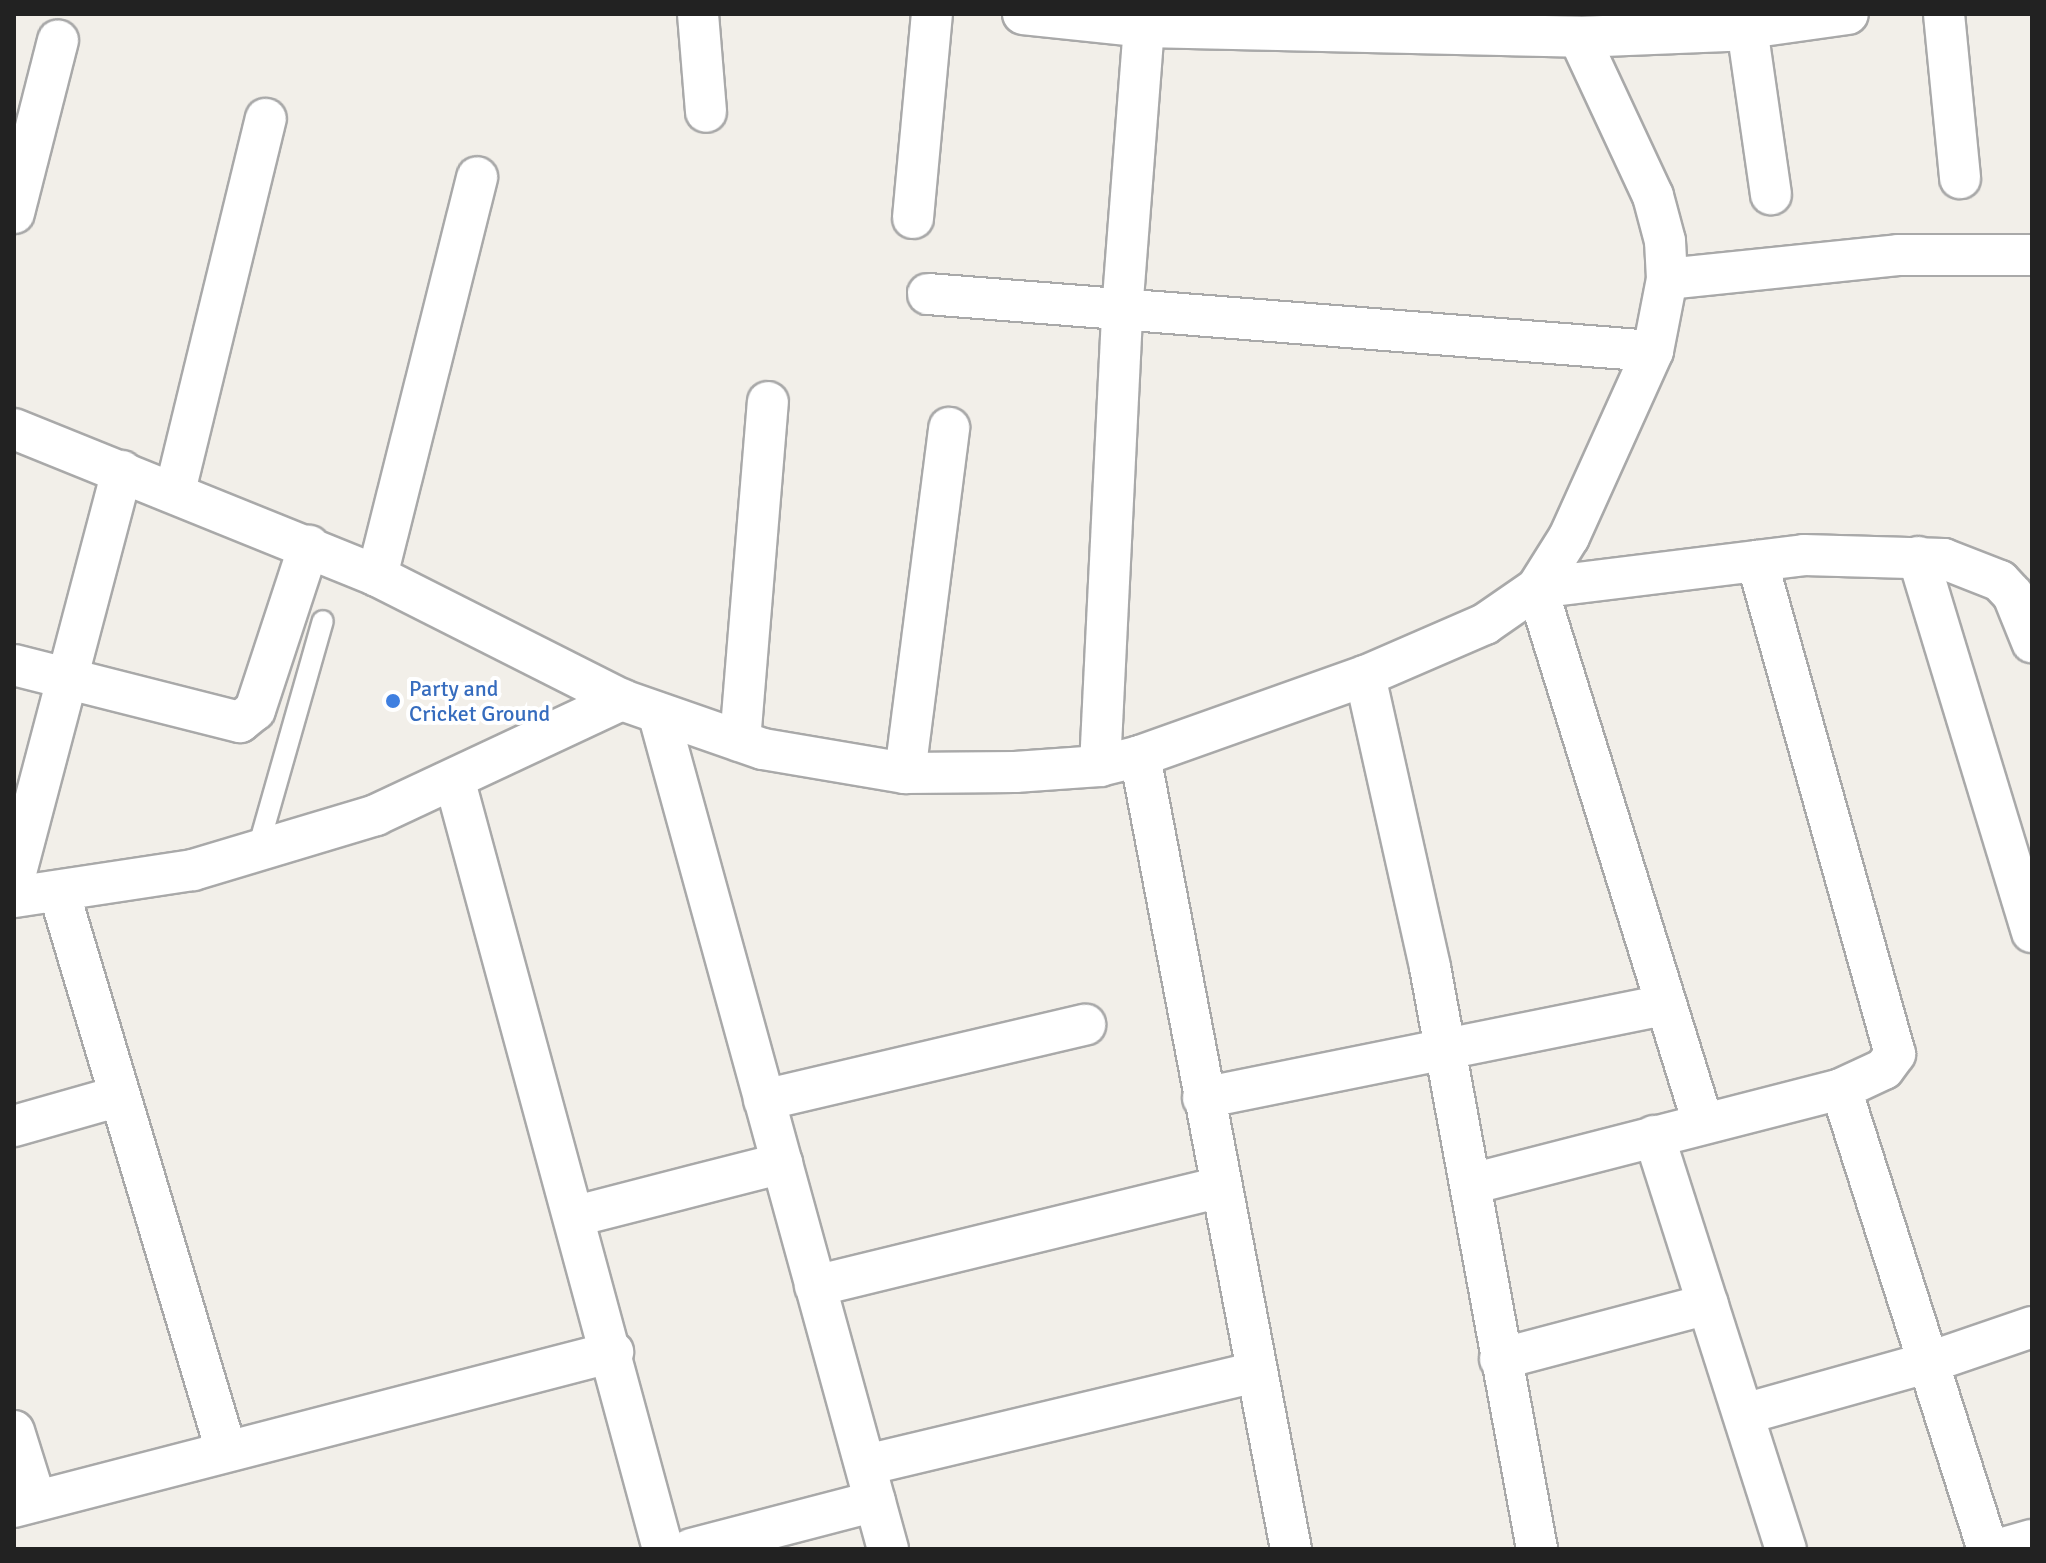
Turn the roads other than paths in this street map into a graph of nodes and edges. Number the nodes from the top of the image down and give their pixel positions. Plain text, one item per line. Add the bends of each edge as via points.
1 (698, 14) edge
2 (932, 14) edge
3 (1023, 14) edge
4 (1848, 14) edge
5 (1944, 14) edge
6 (1094, 18) edge
7 (1144, 27) junction
8 (1747, 28) junction
9 (1579, 37) junction
10 (58, 41) dead end
11 (706, 112) dead end
12 (266, 119) dead end
13 (477, 177) dead end
14 (1960, 178) dead end
15 (1771, 194) dead end
16 (14, 213) edge
17 (913, 218) dead end
18 (2032, 255) edge
19 (1667, 279) junction
20 (928, 294) dead end
21 (1122, 312) junction
22 (1653, 351) junction
23 (768, 402) dead end
24 (949, 428) dead end
25 (14, 429) edge
26 (122, 471) junction
27 (175, 491) junction
28 (309, 546) junction
29 (1918, 557) junction
30 (1757, 561) junction
31 (377, 576) junction
32 (1537, 588) junction
33 (323, 621) dead end
34 (2032, 642) edge
35 (14, 665) edge
36 (1365, 676) junction
37 (69, 680) junction
38 (622, 700) junction
39 (659, 716) junction
40 (740, 741) junction
41 (1140, 756) junction
42 (1100, 766) junction
43 (905, 773) junction
44 (455, 782) junction
45 (257, 852) junction
46 (2021, 852) edge
47 (14, 880) edge
48 (59, 892) junction
49 (14, 897) edge
50 (2032, 932) edge
51 (1666, 1005) junction
52 (1085, 1025) dead end
53 (1446, 1049) junction
54 (1841, 1089) junction
55 (119, 1096) junction
56 (1203, 1098) junction
57 (764, 1100) junction
58 (1703, 1123) junction
59 (14, 1126) edge
60 (1654, 1136) junction
61 (782, 1163) junction
62 (1471, 1184) junction
63 (1221, 1187) junction
64 (576, 1216) junction
65 (815, 1286) junction
66 (1708, 1304) junction
67 (2032, 1327) edge
68 (613, 1352) junction
69 (1500, 1359) junction
70 (1930, 1362) junction
71 (1255, 1372) junction
72 (1744, 1414) junction
73 (14, 1431) edge
74 (226, 1450) junction
75 (871, 1483) junction
76 (25, 1504) edge
77 (2032, 1540) edge
78 (663, 1549) edge
79 (691, 1549) edge
80 (888, 1549) edge
81 (1291, 1549) edge
82 (1537, 1549) edge
83 (1786, 1549) edge
84 (1988, 1549) edge
85 (2000, 1549) edge

1 - 11 street
2 - 17 street
3 - 6 street
4 - 8 street
5 - 14 street
6 - 7 street
7 - 9 street
7 - 21 street
8 - 9 street
8 - 15 street
9 - 19 street via 1653,196 1665,241
10 - 16 street
12 - 27 street
13 - 31 street
18 - 19 street via 1898,255
19 - 22 street
20 - 21 street
21 - 22 street
21 - 42 street
22 - 32 street via 1583,509
23 - 40 street
24 - 43 street
25 - 26 street
26 - 27 street
26 - 37 street
27 - 28 street
28 - 31 street
28 - 37 street via 249,717 228,722
29 - 30 street via 1804,555
29 - 34 street via 1944,559 2000,581 2013,595
29 - 46 street
30 - 32 street
30 - 54 street via 1895,1054 1884,1069
31 - 38 street
32 - 36 street via 1485,624
32 - 51 street
33 - 45 lane
35 - 37 street
36 - 41 street
36 - 53 street
37 - 47 street
38 - 39 street
38 - 44 street
39 - 40 street
39 - 57 street
40 - 43 street
41 - 42 street
41 - 56 street
42 - 43 street
44 - 45 street via 376,815
44 - 64 street
45 - 48 street via 193,870
46 - 50 street
48 - 49 street
48 - 55 street
51 - 53 street
51 - 58 street
52 - 57 street
53 - 56 street
53 - 62 street
54 - 58 street
54 - 70 street
55 - 59 street
55 - 74 street
56 - 63 street
57 - 61 street
58 - 60 street
60 - 62 street
60 - 66 street
61 - 64 street
61 - 65 street
62 - 69 street
63 - 65 street
63 - 71 street
64 - 68 street
65 - 75 street
66 - 69 street
66 - 72 street
67 - 70 street
68 - 74 street
68 - 78 street
69 - 82 street
70 - 72 street
70 - 84 street
71 - 75 street
71 - 81 street
72 - 83 street
73 - 76 street
74 - 76 street
75 - 79 street
75 - 80 street
77 - 85 street

